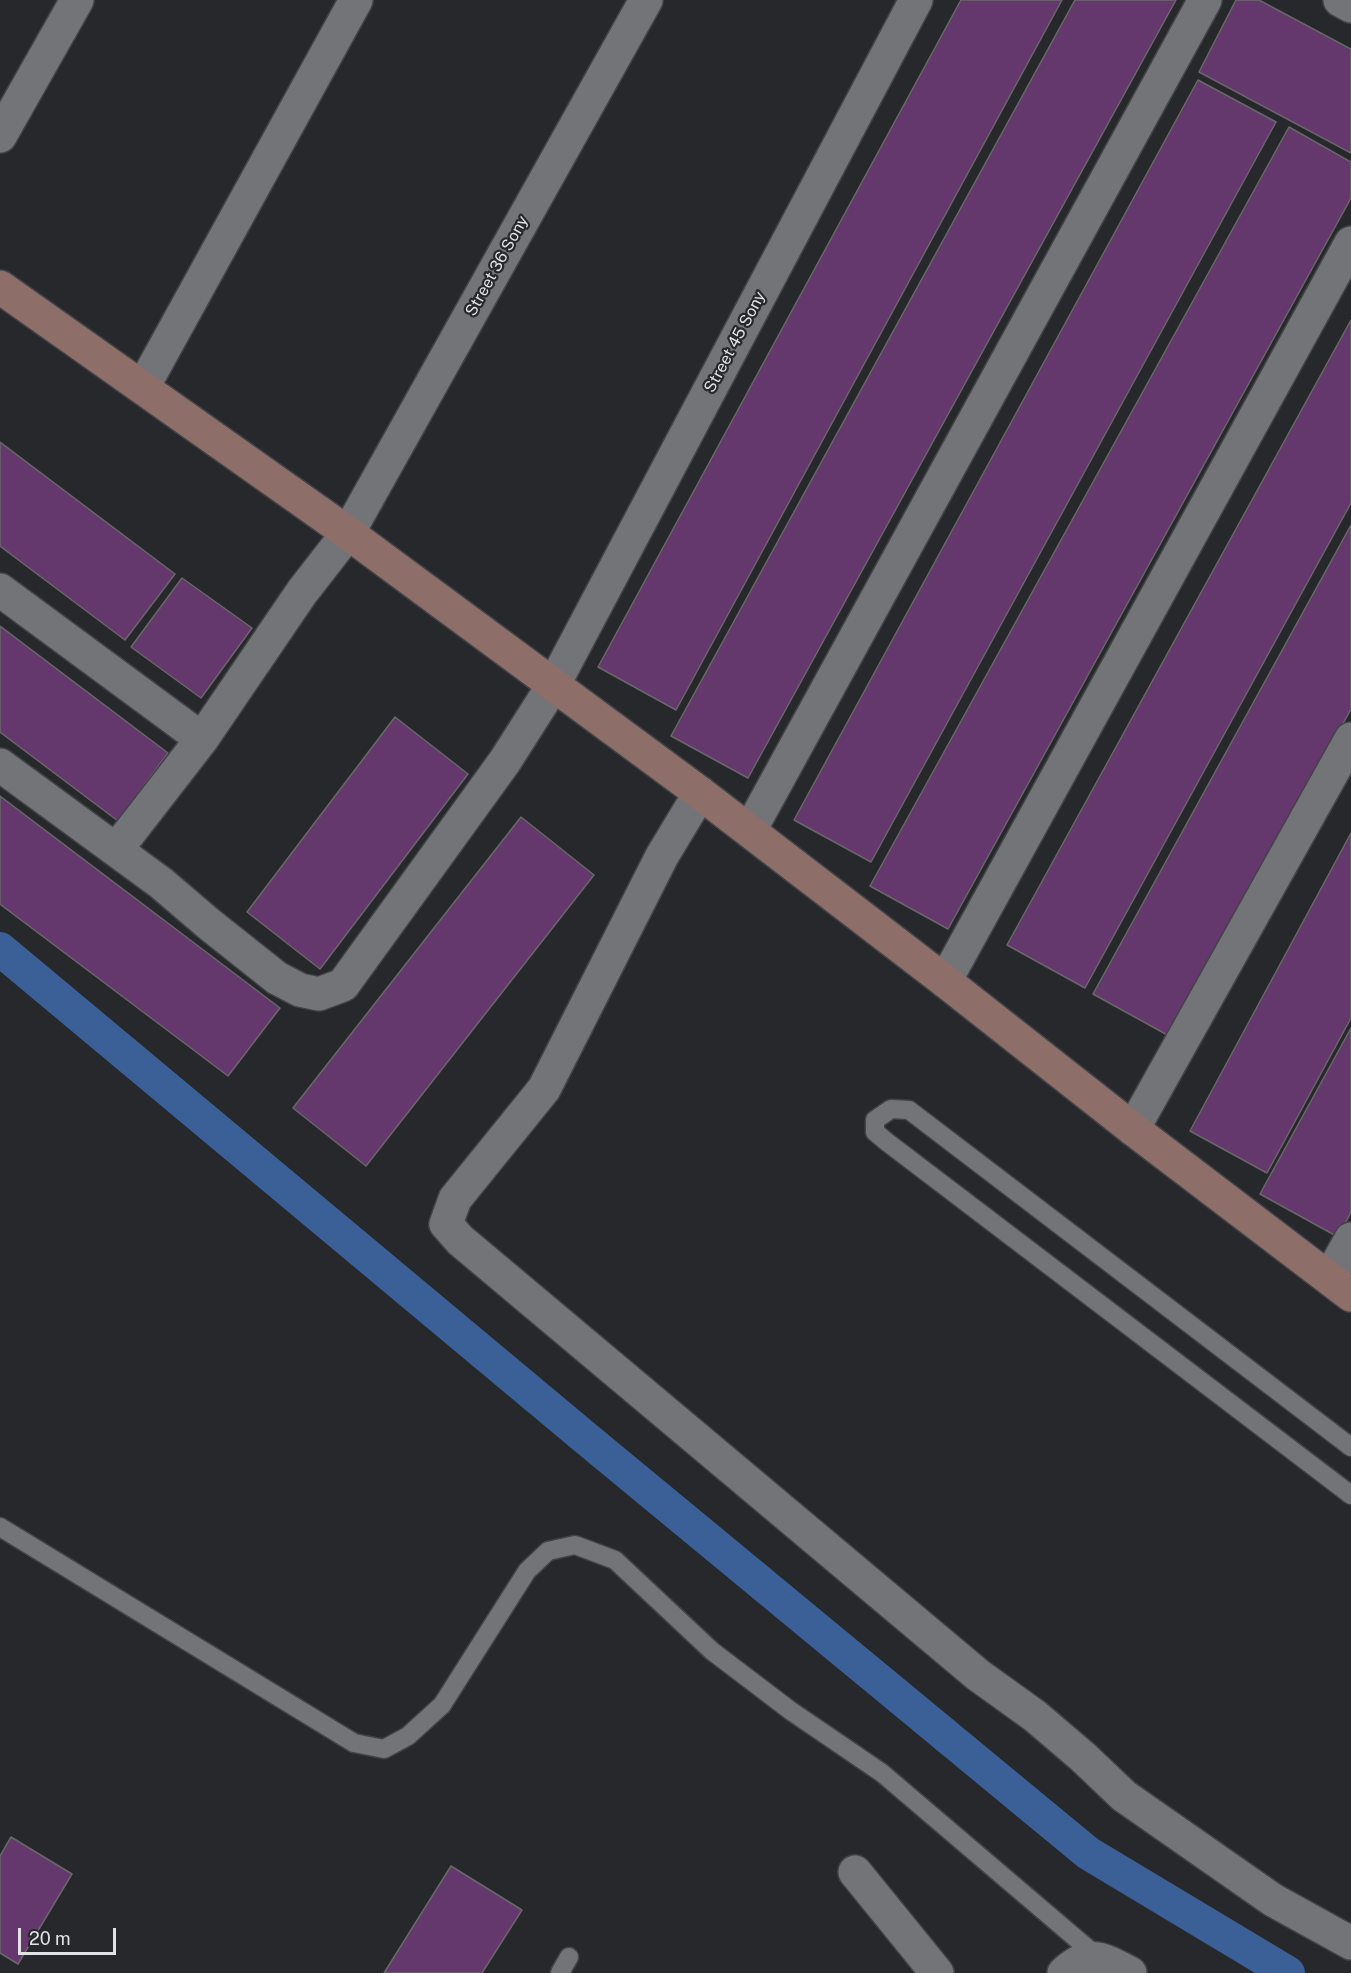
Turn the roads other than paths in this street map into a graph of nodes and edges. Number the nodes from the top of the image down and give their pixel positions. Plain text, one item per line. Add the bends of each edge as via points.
1 (77, 0) edge
2 (356, 0) edge
3 (646, 0) edge
4 (916, 0) edge
5 (1205, 0) edge
6 (1340, 0) edge
7 (1351, 6) edge
8 (0, 136) edge
9 (1351, 243) edge
10 (0, 287) edge
11 (143, 387) junction
12 (348, 533) junction
13 (0, 590) edge
14 (554, 684) junction
15 (1351, 739) edge
16 (202, 740) junction
17 (0, 765) edge
18 (700, 793) junction
19 (750, 830) junction
20 (116, 850) junction
21 (945, 981) junction
22 (1133, 1129) junction
23 (1351, 1239) edge
24 (1340, 1286) edge
25 (1351, 1447) edge
26 (1351, 1495) edge
27 (0, 1527) edge
28 (855, 1872) dead end
29 (1351, 1943) edge
30 (569, 1957) dead end
31 (1099, 1958) junction
32 (560, 1973) edge
33 (937, 1973) edge
34 (1064, 1973) edge
35 (1130, 1973) edge

1 - 8 street
2 - 11 street
3 - 12 street, Street 36 Sony
4 - 14 street, Street 45 Sony
5 - 19 street
6 - 7 street
9 - 21 street
10 - 11 street
11 - 12 street
12 - 14 street
12 - 16 street, Street 36 Sony via 302,592
13 - 16 street
14 - 18 street
14 - 20 street, Street 45 Sony via 505,761 343,985 319,994 300,990 277,978
15 - 22 street
16 - 20 street, Street 36 Sony
17 - 20 street, Street 45 Sony
18 - 19 street
18 - 29 street via 662,856 544,1089 455,1199 446,1224 460,1240 941,1645 1035,1716 1124,1796 1273,1900
19 - 21 street
21 - 22 street
22 - 24 street
23 - 24 street
25 - 26 lane via 909,1110 891,1109 875,1120 875,1132 887,1142
27 - 31 lane via 354,1743 384,1749 408,1736 442,1705 527,1571 548,1551 575,1545 615,1560 712,1651 882,1773
28 - 33 street
30 - 32 lane
31 - 34 street via 1077,1961
31 - 35 street

